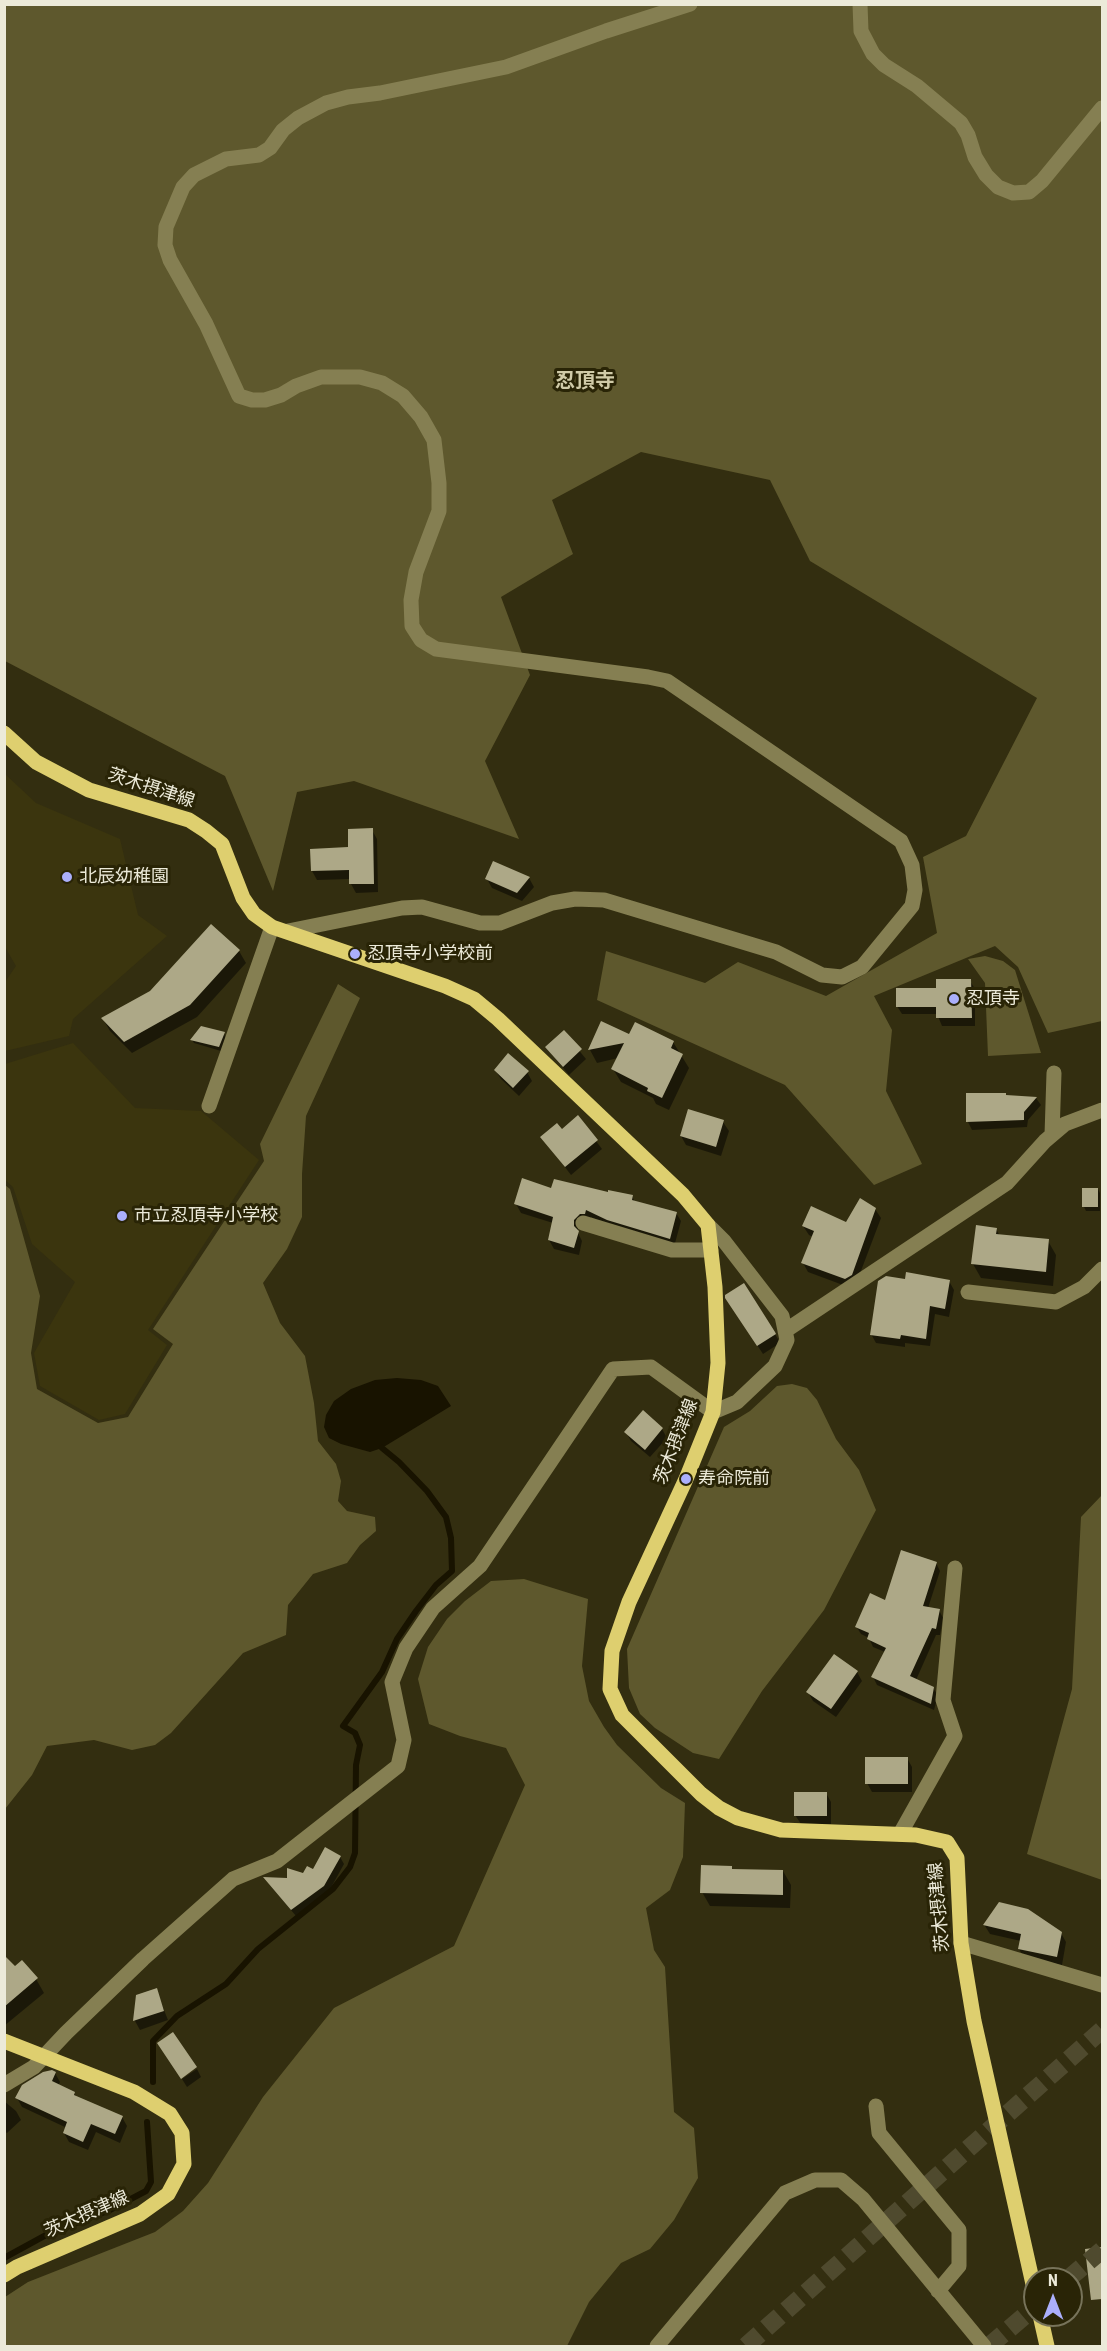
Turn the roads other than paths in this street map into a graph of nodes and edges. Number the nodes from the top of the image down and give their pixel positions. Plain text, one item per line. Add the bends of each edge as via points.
1 (690, 4) edge
2 (860, 4) edge
3 (1102, 108) edge
4 (4, 733) edge
5 (272, 927) junction
6 (288, 931) junction
7 (1054, 1073) dead end
8 (209, 1106) dead end
9 (1101, 1112) edge
10 (1052, 1135) junction
11 (583, 1223) dead end
12 (708, 1225) junction
13 (711, 1250) junction
14 (1102, 1269) edge
15 (968, 1293) dead end
16 (785, 1331) junction
17 (713, 1412) junction
18 (955, 1568) dead end
19 (900, 1834) junction
20 (962, 1943) junction
21 (1102, 1985) edge
22 (4, 2041) edge
23 (42, 2057) junction
24 (4, 2085) edge
25 (876, 2106) dead end
26 (1029, 2267) edge
27 (4, 2275) edge
28 (938, 2291) junction
29 (1043, 2327) edge
30 (657, 2346) edge
31 (984, 2346) edge
32 (1047, 2346) edge

1 - 6 street via 506,67 326,104 298,117 259,155 226,159 194,176 183,187 166,227 165,245 239,396 265,400 321,377 360,377 382,383 403,396 421,417 434,440 438,511 416,572 411,600 412,626 421,640 436,649 667,681 901,841 912,865 912,906 862,967 842,977 822,975 776,952 604,900 552,903 500,923 480,923 422,907
2 - 3 street via 861,31 873,54 962,123 975,157 998,187 1013,193 1029,192 1042,182
4 - 5 main road, 茨木摂津線 via 36,762 89,790 189,820 206,831 222,844 243,898 254,914
5 - 6 main road, 茨木摂津線
5 - 8 street
6 - 12 main road, 茨木摂津線 via 474,999 683,1195
7 - 10 street
9 - 10 street via 1065,1124
10 - 16 street via 1008,1183
11 - 13 street via 672,1250
12 - 13 main road, 茨木摂津線
12 - 16 street via 782,1316
13 - 17 main road, 茨木摂津線 via 718,1363
14 - 15 street via 1084,1287 1056,1302
16 - 17 street via 787,1340 775,1366 738,1402
17 - 19 main road, 茨木摂津線 via 629,1602 612,1652 610,1689 622,1715 701,1794 738,1818 781,1830
17 - 23 street via 651,1367 613,1369 480,1566 433,1608 406,1648 393,1682 404,1740 398,1766 277,1861 233,1879
18 - 19 street via 943,1700 955,1736
19 - 20 main road, 茨木摂津線 via 947,1842 957,1858
20 - 21 street
20 - 26 main road, 茨木摂津線 via 974,2021
22 - 23 main road, 茨木摂津線
23 - 24 street via 34,2067
23 - 27 main road, 茨木摂津線 via 134,2092 170,2114 182,2133 184,2164 168,2194 140,2214
25 - 28 street via 879,2133 959,2230 959,2266
28 - 30 street via 862,2199 840,2181 815,2180 785,2193
28 - 31 street
29 - 32 main road

